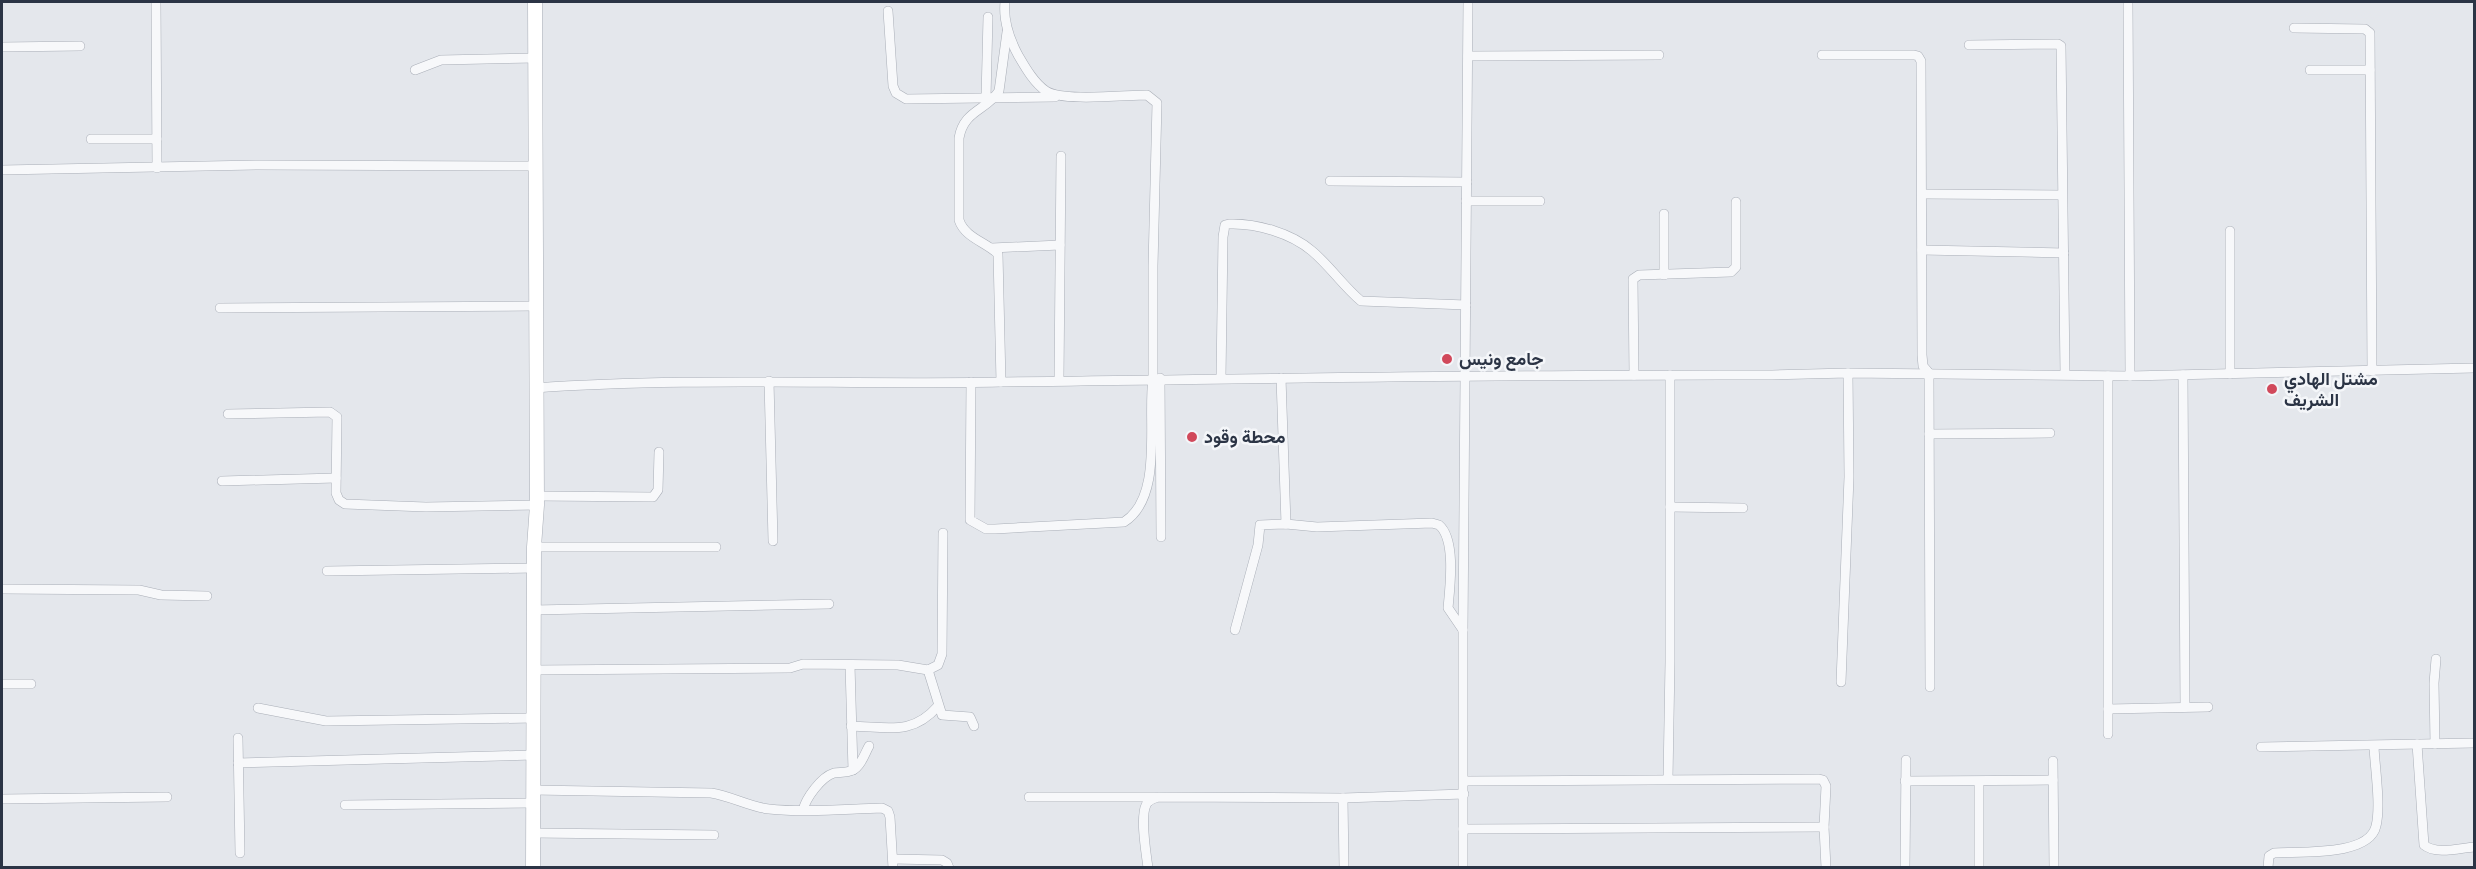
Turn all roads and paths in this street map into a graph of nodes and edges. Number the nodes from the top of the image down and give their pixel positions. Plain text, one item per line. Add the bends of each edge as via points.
1 (156, 2) edge
2 (535, 2) edge
3 (1005, 2) edge
4 (1468, 2) edge
5 (2128, 2) edge
6 (888, 11) dead end
7 (988, 17) dead end
8 (2294, 28) dead end
9 (1008, 30) junction
10 (1969, 45) dead end
11 (80, 46) dead end
12 (2, 47) edge
13 (1822, 55) dead end
14 (1468, 56) junction
15 (1659, 56) dead end
16 (535, 58) junction
17 (415, 70) dead end
18 (2310, 70) dead end
19 (2370, 70) junction
20 (1066, 97) junction
21 (990, 98) junction
22 (91, 139) dead end
23 (156, 139) junction
24 (1061, 156) dead end
25 (535, 166) junction
26 (157, 168) junction
27 (2, 170) edge
28 (1330, 181) dead end
29 (1467, 182) junction
30 (1922, 194) junction
31 (2062, 195) junction
32 (1466, 201) junction
33 (1540, 201) dead end
34 (1736, 202) dead end
35 (1665, 214) dead end
36 (2230, 231) dead end
37 (1060, 245) junction
38 (992, 248) junction
39 (1922, 250) junction
40 (2064, 253) junction
41 (1664, 275) junction
42 (1466, 304) junction
43 (535, 306) junction
44 (220, 309) dead end
45 (2475, 368) edge
46 (2372, 370) junction
47 (1848, 373) junction
48 (1929, 373) junction
49 (2065, 374) junction
50 (2230, 374) junction
51 (1634, 375) junction
52 (1670, 375) junction
53 (2183, 375) junction
54 (1465, 376) junction
55 (2108, 376) junction
56 (2130, 376) junction
57 (1157, 378) junction
58 (1221, 378) junction
59 (1281, 378) junction
60 (1059, 380) junction
61 (769, 381) junction
62 (971, 382) junction
63 (1001, 382) junction
64 (535, 388) junction
65 (228, 414) dead end
66 (2050, 433) dead end
67 (1929, 434) junction
68 (659, 452) dead end
69 (336, 478) junction
70 (222, 481) dead end
71 (537, 501) junction
72 (1670, 507) junction
73 (1743, 508) dead end
74 (1286, 524) junction
75 (943, 533) dead end
76 (1161, 537) dead end
77 (773, 541) dead end
78 (716, 546) dead end
79 (534, 547) junction
80 (534, 568) junction
81 (327, 571) dead end
82 (2, 589) edge
83 (207, 596) dead end
84 (829, 604) dead end
85 (534, 610) junction
86 (1235, 630) dead end
87 (1463, 630) junction
88 (2436, 659) dead end
89 (850, 665) junction
90 (534, 670) junction
91 (928, 670) junction
92 (1840, 682) dead end
93 (2, 684) edge
94 (31, 684) dead end
95 (1930, 687) dead end
96 (938, 706) junction
97 (2186, 707) junction
98 (2208, 707) dead end
99 (258, 708) dead end
100 (2108, 709) junction
101 (534, 718) junction
102 (851, 726) junction
103 (974, 726) dead end
104 (2108, 734) dead end
105 (238, 738) dead end
106 (2475, 743) edge
107 (2417, 744) junction
108 (2435, 744) junction
109 (869, 746) dead end
110 (2261, 747) dead end
111 (2374, 747) junction
112 (533, 755) junction
113 (1906, 760) dead end
114 (2053, 760) dead end
115 (238, 763) junction
116 (853, 770) junction
117 (1668, 779) junction
118 (2053, 780) junction
119 (1464, 781) junction
120 (1905, 781) junction
121 (1979, 782) junction
122 (1464, 794) junction
123 (1158, 796) junction
124 (166, 797) dead end
125 (533, 797) junction
126 (1029, 797) dead end
127 (1343, 798) junction
128 (2, 800) edge
129 (345, 805) dead end
130 (803, 810) junction
131 (1824, 827) junction
132 (1464, 829) junction
133 (533, 833) junction
134 (714, 835) dead end
135 (2475, 847) edge
136 (240, 853) dead end
137 (893, 863) edge
138 (533, 867) edge
139 (949, 867) edge
140 (1148, 867) edge
141 (1344, 867) edge
142 (1463, 867) edge
143 (1826, 867) edge
144 (1905, 867) edge
145 (1979, 867) edge
146 (2054, 867) edge
147 (2268, 867) edge

1 - 23 street
2 - 16 main road
3 - 9 street
4 - 14 street
5 - 56 street
6 - 21 street via 893,86 900,97
7 - 21 street
8 - 19 street via 2368,30
9 - 20 street via 1038,84 1046,92
9 - 21 street via 1002,82
10 - 31 street via 2061,46
11 - 12 street
13 - 30 street via 1920,58
14 - 15 street
14 - 29 street
16 - 17 street via 441,60
16 - 25 main road
18 - 19 street
19 - 46 street
20 - 21 street
20 - 57 street via 1147,95 1157,103 1153,266
21 - 38 street via 961,126 959,220 977,240
22 - 23 street
23 - 26 street
24 - 37 street
25 - 26 street
25 - 43 main road
26 - 27 street
28 - 29 street
29 - 32 street
30 - 31 street
30 - 39 street
31 - 40 street
32 - 33 street
32 - 42 street
34 - 41 street via 1734,270
35 - 41 street
36 - 50 street
37 - 38 street
37 - 60 street
38 - 63 street via 998,254
39 - 40 street
39 - 48 street via 1922,363
40 - 49 street
41 - 51 street via 1639,275 1633,279
42 - 54 street
42 - 58 street via 1361,301 1311,250 1295,240 1258,225 1225,225
43 - 44 street
43 - 64 main road
45 - 46 street
46 - 50 street
47 - 48 street
47 - 52 street
47 - 92 street via 1849,477
48 - 49 street
48 - 67 street
49 - 55 street
50 - 53 street
51 - 52 street
51 - 54 street
52 - 72 street
53 - 56 street
53 - 97 street
54 - 59 street
54 - 87 street
55 - 56 street
55 - 100 street
57 - 58 street
57 - 60 street
57 - 62 street via 1151,396 1150,482 1126,520 995,529 986,529 970,520
57 - 76 street
58 - 59 street
59 - 74 street
60 - 63 street
61 - 62 street
61 - 64 street via 601,383
61 - 77 street
62 - 63 street
64 - 71 main road
65 - 69 street via 334,413
66 - 67 street
67 - 95 street
68 - 71 street via 658,490 653,497
69 - 70 street
69 - 71 street via 339,500 357,506
71 - 79 main road
72 - 73 street
72 - 117 street
74 - 86 street via 1260,525
74 - 87 street via 1439,525 1449,541 1449,612
75 - 91 street via 942,654 938,665
78 - 79 street
79 - 80 main road
80 - 81 street
80 - 85 main road
82 - 83 street via 139,590 161,596
84 - 85 street
85 - 90 main road
87 - 119 street
88 - 108 street
89 - 90 street
89 - 91 street via 898,665
89 - 102 street
90 - 101 main road
91 - 96 street
93 - 94 street
96 - 102 street via 912,726
96 - 103 street via 942,715 970,717
97 - 98 street
97 - 100 street
99 - 101 street via 326,721
100 - 104 street
101 - 112 main road
102 - 116 street
105 - 115 street
106 - 108 street
107 - 108 street
107 - 111 street
107 - 135 street via 2424,845 2429,850
109 - 116 street
110 - 111 street
111 - 147 street via 2377,813 2372,835 2348,848 2274,853 2269,856
112 - 115 street
112 - 125 main road
113 - 120 street
114 - 118 street
115 - 136 street
116 - 130 street via 825,778
117 - 119 street
117 - 131 street via 1822,780 1826,786
118 - 121 street
118 - 146 street
119 - 122 street
120 - 121 street
120 - 144 street
121 - 145 street
122 - 127 street
122 - 132 street
123 - 126 street
123 - 127 street
123 - 140 street via 1145,807
124 - 128 street
125 - 129 street
125 - 130 street via 711,793 766,809
125 - 133 main road
127 - 141 street
130 - 137 street via 888,811
131 - 132 street
131 - 143 street
132 - 142 street
133 - 134 street
133 - 138 main road
137 - 139 street via 942,860

